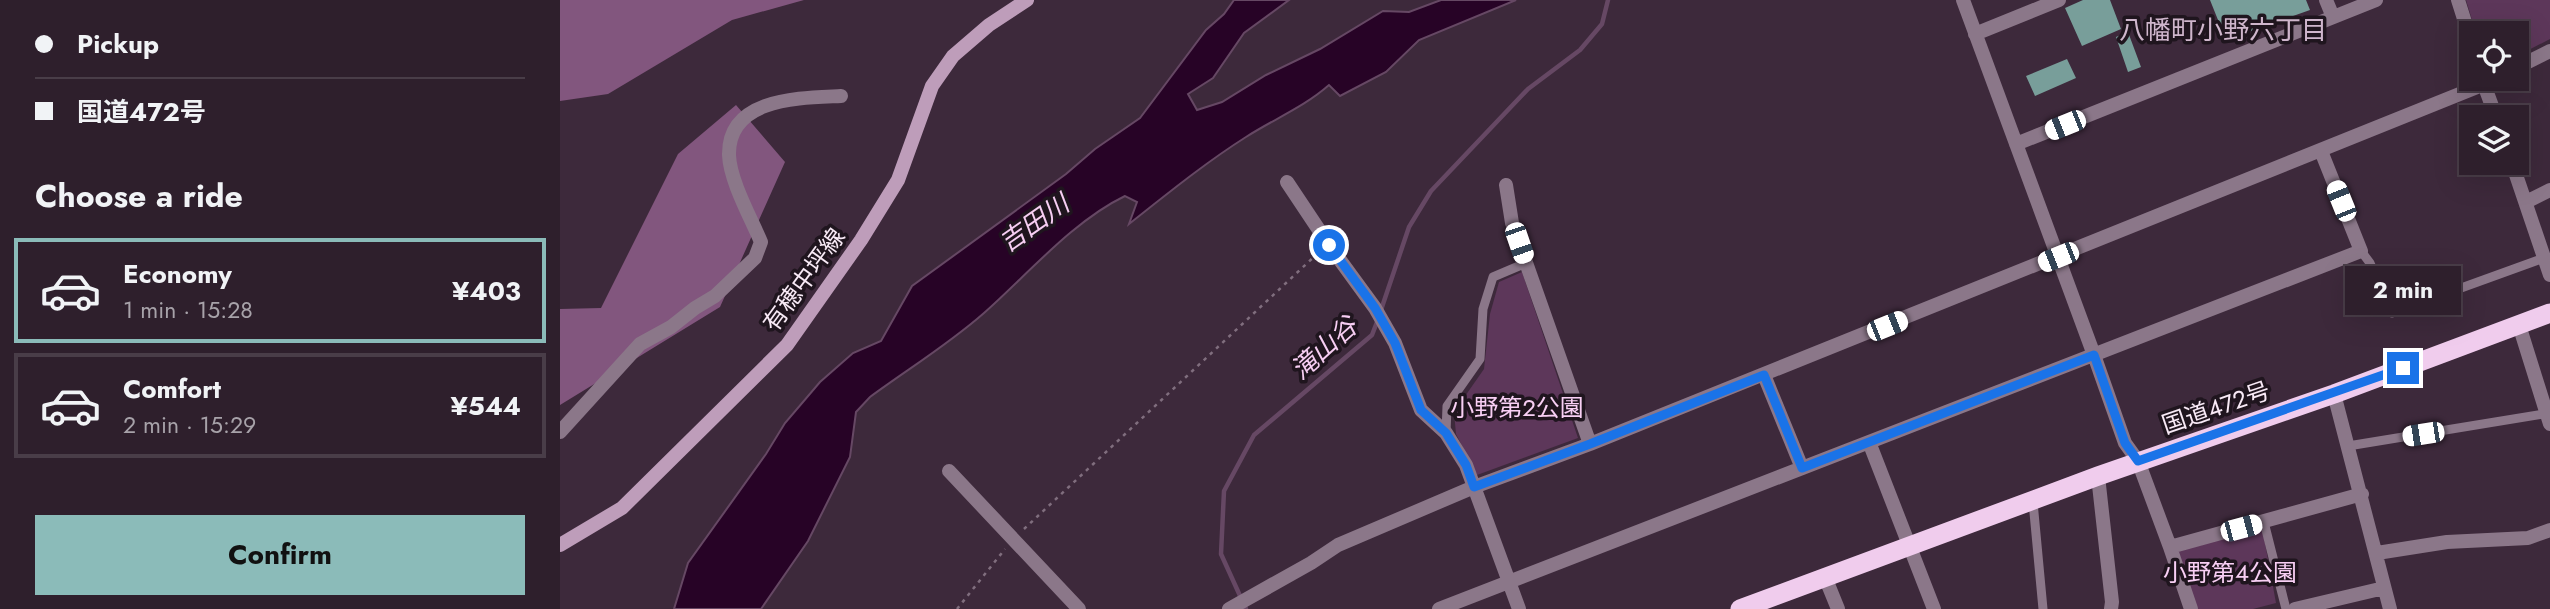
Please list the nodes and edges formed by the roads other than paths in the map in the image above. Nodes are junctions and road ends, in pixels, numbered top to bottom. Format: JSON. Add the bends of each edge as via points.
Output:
{"nodes":[{"id":1,"x":1027,"y":0,"type":"edge"},
{"id":2,"x":1963,"y":0,"type":"edge"},
{"id":3,"x":2059,"y":0,"type":"edge"},
{"id":4,"x":2326,"y":0,"type":"edge"},
{"id":5,"x":2376,"y":0,"type":"edge"},
{"id":6,"x":2458,"y":0,"type":"edge"},
{"id":7,"x":2333,"y":17,"type":"junction"},
{"id":8,"x":2465,"y":21,"type":"edge"},
{"id":9,"x":1975,"y":34,"type":"junction"},
{"id":10,"x":2550,"y":51,"type":"edge"},
{"id":11,"x":2529,"y":62,"type":"edge"},
{"id":12,"x":2464,"y":91,"type":"edge"},
{"id":13,"x":841,"y":96,"type":"dead end"},
{"id":14,"x":2016,"y":145,"type":"junction"},
{"id":15,"x":2321,"y":151,"type":"junction"},
{"id":16,"x":2516,"y":175,"type":"edge"},
{"id":17,"x":1287,"y":181,"type":"dead end"},
{"id":18,"x":1506,"y":186,"type":"dead end"},
{"id":19,"x":2550,"y":190,"type":"edge"},
{"id":20,"x":2526,"y":202,"type":"junction"},
{"id":21,"x":2361,"y":251,"type":"junction"},
{"id":22,"x":2058,"y":257,"type":"junction"},
{"id":23,"x":2544,"y":258,"type":"junction"},
{"id":24,"x":1526,"y":263,"type":"junction"},
{"id":25,"x":2550,"y":275,"type":"edge"},
{"id":26,"x":2550,"y":313,"type":"edge"},
{"id":27,"x":2519,"y":325,"type":"junction"},
{"id":28,"x":2094,"y":355,"type":"junction"},
{"id":29,"x":1764,"y":375,"type":"junction"},
{"id":30,"x":2334,"y":394,"type":"junction"},
{"id":31,"x":2549,"y":417,"type":"edge"},
{"id":32,"x":560,"y":432,"type":"edge"},
{"id":33,"x":1446,"y":433,"type":"junction"},
{"id":34,"x":1869,"y":442,"type":"junction"},
{"id":35,"x":1590,"y":444,"type":"junction"},
{"id":36,"x":2348,"y":446,"type":"junction"},
{"id":37,"x":2138,"y":461,"type":"junction"},
{"id":38,"x":1802,"y":468,"type":"junction"},
{"id":39,"x":949,"y":471,"type":"dead end"},
{"id":40,"x":2098,"y":475,"type":"junction"},
{"id":41,"x":1474,"y":487,"type":"junction"},
{"id":42,"x":2361,"y":494,"type":"junction"},
{"id":43,"x":2032,"y":500,"type":"junction"},
{"id":44,"x":2264,"y":522,"type":"junction"},
{"id":45,"x":2550,"y":530,"type":"edge"},
{"id":46,"x":560,"y":545,"type":"edge"},
{"id":47,"x":1910,"y":545,"type":"junction"},
{"id":48,"x":2170,"y":547,"type":"junction"},
{"id":49,"x":2377,"y":552,"type":"junction"},
{"id":50,"x":1825,"y":577,"type":"junction"},
{"id":51,"x":1511,"y":581,"type":"junction"},
{"id":52,"x":2384,"y":588,"type":"junction"},
{"id":53,"x":1079,"y":609,"type":"edge"},
{"id":54,"x":1229,"y":609,"type":"edge"},
{"id":55,"x":1439,"y":609,"type":"edge"},
{"id":56,"x":1520,"y":609,"type":"edge"},
{"id":57,"x":1740,"y":609,"type":"edge"},
{"id":58,"x":1838,"y":609,"type":"edge"},
{"id":59,"x":1934,"y":609,"type":"edge"},
{"id":60,"x":2043,"y":609,"type":"edge"},
{"id":61,"x":2111,"y":609,"type":"edge"},
{"id":62,"x":2191,"y":609,"type":"edge"},
{"id":63,"x":2286,"y":609,"type":"edge"},
{"id":64,"x":2295,"y":609,"type":"edge"},
{"id":65,"x":2390,"y":609,"type":"edge"}],
"edges":[{"from":1,"to":46,"type":"main road","name":"有穂中坪線","via":[[953,55],[932,86],[898,180],[787,345],[622,508]]},
{"from":2,"to":9,"type":"street"},
{"from":3,"to":9,"type":"street"},
{"from":4,"to":7,"type":"street"},
{"from":5,"to":7,"type":"street"},
{"from":6,"to":8,"type":"street"},
{"from":7,"to":14,"type":"street"},
{"from":9,"to":14,"type":"street"},
{"from":10,"to":11,"type":"street"},
{"from":12,"to":15,"type":"street"},
{"from":13,"to":32,"type":"street","via":[[786,99],[758,108],[742,121],[731,138],[729,157],[761,242],[755,258],[715,296],[640,344]]},
{"from":14,"to":22,"type":"street"},
{"from":15,"to":21,"type":"street"},
{"from":15,"to":22,"type":"street"},
{"from":16,"to":20,"type":"street"},
{"from":17,"to":33,"type":"street","via":[[1375,308],[1395,343],[1421,410]]},
{"from":18,"to":24,"type":"street"},
{"from":19,"to":20,"type":"street"},
{"from":20,"to":23,"type":"street"},
{"from":21,"to":23,"type":"lane","via":[[2392,313]]},
{"from":21,"to":28,"type":"street"},
{"from":22,"to":28,"type":"street"},
{"from":22,"to":29,"type":"street"},
{"from":23,"to":25,"type":"street"},
{"from":24,"to":33,"type":"lane","via":[[1493,277],[1483,309],[1480,359],[1447,406]]},
{"from":24,"to":35,"type":"street"},
{"from":26,"to":27,"type":"highway","name":"国道472号"},
{"from":27,"to":30,"type":"highway","name":"国道472号"},
{"from":27,"to":31,"type":"street"},
{"from":28,"to":34,"type":"street"},
{"from":28,"to":37,"type":"street","via":[[2125,443]]},
{"from":29,"to":35,"type":"street"},
{"from":29,"to":38,"type":"street"},
{"from":30,"to":36,"type":"street"},
{"from":30,"to":37,"type":"highway","name":"国道472号"},
{"from":31,"to":36,"type":"lane"},
{"from":33,"to":41,"type":"street"},
{"from":34,"to":38,"type":"street"},
{"from":34,"to":47,"type":"street"},
{"from":35,"to":41,"type":"street"},
{"from":36,"to":42,"type":"street"},
{"from":37,"to":40,"type":"highway","name":"国道472号"},
{"from":37,"to":48,"type":"street"},
{"from":38,"to":51,"type":"street"},
{"from":39,"to":53,"type":"street"},
{"from":40,"to":43,"type":"highway","name":"国道472号"},
{"from":40,"to":61,"type":"street"},
{"from":41,"to":51,"type":"street"},
{"from":41,"to":54,"type":"street","via":[[1338,545]]},
{"from":42,"to":44,"type":"street"},
{"from":42,"to":49,"type":"street"},
{"from":43,"to":47,"type":"highway","name":"国道472号"},
{"from":43,"to":60,"type":"lane"},
{"from":44,"to":48,"type":"street"},
{"from":44,"to":63,"type":"lane"},
{"from":45,"to":49,"type":"street","via":[[2528,538]]},
{"from":47,"to":50,"type":"highway","name":"国道472号"},
{"from":47,"to":59,"type":"street"},
{"from":48,"to":62,"type":"street"},
{"from":49,"to":52,"type":"street"},
{"from":50,"to":57,"type":"highway","name":"国道472号"},
{"from":50,"to":58,"type":"street"},
{"from":51,"to":55,"type":"street"},
{"from":51,"to":56,"type":"street"},
{"from":52,"to":64,"type":"street"},
{"from":52,"to":65,"type":"street"}]}
